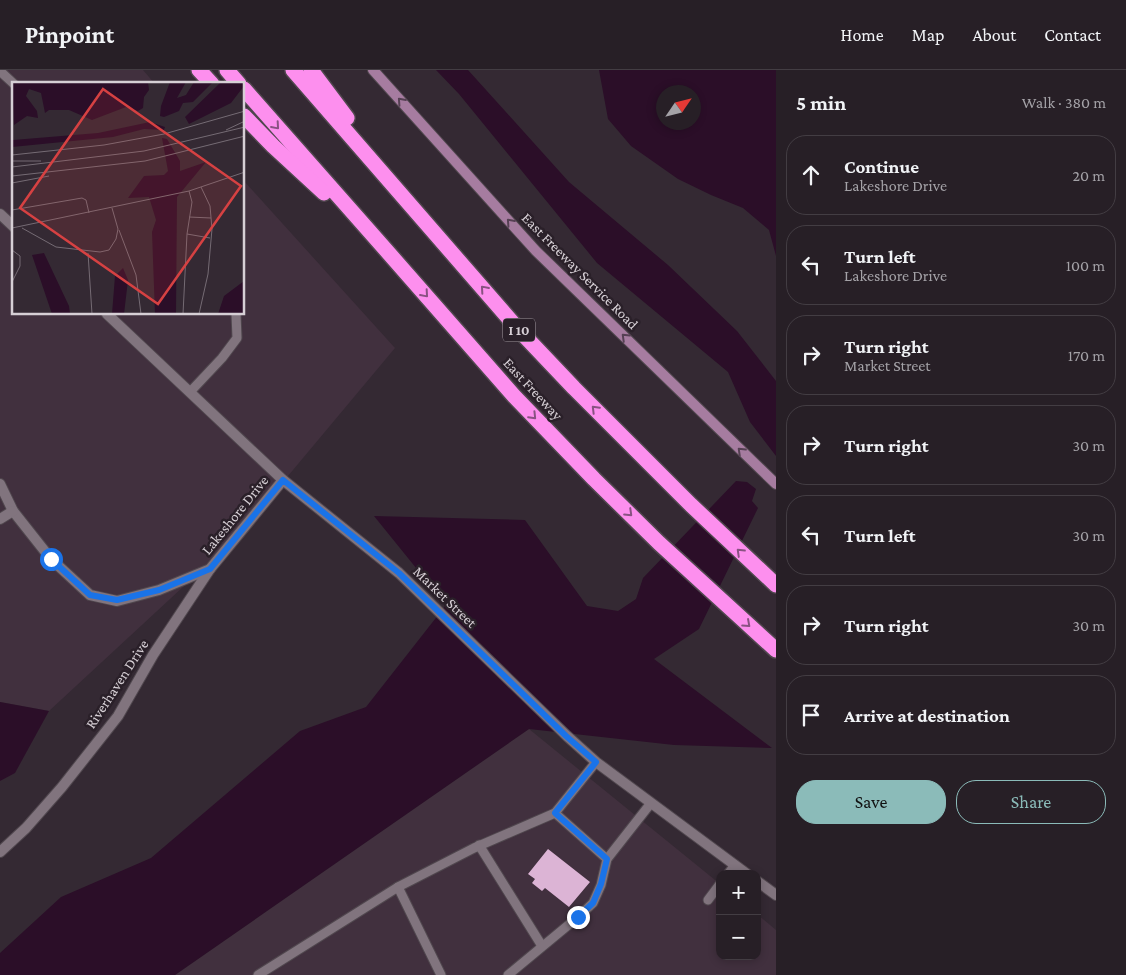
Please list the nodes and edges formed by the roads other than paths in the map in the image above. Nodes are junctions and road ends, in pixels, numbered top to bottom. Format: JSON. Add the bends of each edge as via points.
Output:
{"nodes":[{"id":1,"x":199,"y":70,"type":"edge"},
{"id":2,"x":227,"y":70,"type":"edge"},
{"id":3,"x":293,"y":70,"type":"edge"},
{"id":4,"x":311,"y":70,"type":"edge"},
{"id":5,"x":373,"y":70,"type":"edge"},
{"id":6,"x":0,"y":71,"type":"edge"},
{"id":7,"x":12,"y":82,"type":"edge"},
{"id":8,"x":210,"y":82,"type":"edge"},
{"id":9,"x":237,"y":82,"type":"edge"},
{"id":10,"x":245,"y":90,"type":"edge"},
{"id":11,"x":245,"y":117,"type":"edge"},
{"id":12,"x":416,"y":211,"type":"junction"},
{"id":13,"x":0,"y":214,"type":"edge"},
{"id":14,"x":12,"y":225,"type":"edge"},
{"id":15,"x":394,"y":258,"type":"junction"},
{"id":16,"x":108,"y":315,"type":"edge"},
{"id":17,"x":236,"y":315,"type":"edge"},
{"id":18,"x":190,"y":392,"type":"junction"},
{"id":19,"x":283,"y":480,"type":"junction"},
{"id":20,"x":0,"y":484,"type":"edge"},
{"id":21,"x":776,"y":484,"type":"edge"},
{"id":22,"x":13,"y":511,"type":"junction"},
{"id":23,"x":0,"y":519,"type":"edge"},
{"id":24,"x":210,"y":569,"type":"junction"},
{"id":25,"x":776,"y":585,"type":"edge"},
{"id":26,"x":776,"y":650,"type":"edge"},
{"id":27,"x":596,"y":762,"type":"junction"},
{"id":28,"x":651,"y":803,"type":"junction"},
{"id":29,"x":555,"y":813,"type":"junction"},
{"id":30,"x":479,"y":846,"type":"junction"},
{"id":31,"x":0,"y":852,"type":"edge"},
{"id":32,"x":607,"y":859,"type":"junction"},
{"id":33,"x":735,"y":865,"type":"junction"},
{"id":34,"x":731,"y":870,"type":"edge"},
{"id":35,"x":742,"y":870,"type":"edge"},
{"id":36,"x":761,"y":885,"type":"edge"},
{"id":37,"x":398,"y":887,"type":"junction"},
{"id":38,"x":716,"y":889,"type":"edge"},
{"id":39,"x":776,"y":895,"type":"edge"},
{"id":40,"x":708,"y":900,"type":"dead end"},
{"id":41,"x":542,"y":946,"type":"junction"},
{"id":42,"x":258,"y":975,"type":"edge"},
{"id":43,"x":441,"y":975,"type":"edge"},
{"id":44,"x":508,"y":975,"type":"edge"}],
"edges":[{"from":1,"to":8,"type":"highway"},
{"from":2,"to":9,"type":"highway"},
{"from":3,"to":12,"type":"highway","name":"East Freeway","number":"I 10"},
{"from":4,"to":12,"type":"highway"},
{"from":21,"to":5,"type":"main road","name":"East Freeway Service Road","one_way":true,"via":[[536,250]]},
{"from":6,"to":7,"type":"lane"},
{"from":10,"to":15,"type":"highway","name":"East Freeway","one_way":true},
{"from":11,"to":15,"type":"highway"},
{"from":25,"to":12,"type":"highway","name":"East Freeway","number":"I 10","one_way":true,"via":[[691,505],[518,329]]},
{"from":13,"to":14,"type":"street"},
{"from":15,"to":26,"type":"highway","name":"East Freeway","one_way":true,"via":[[514,396],[594,479]]},
{"from":16,"to":18,"type":"street","name":"Market Street"},
{"from":17,"to":18,"type":"lane","via":[[238,338]]},
{"from":18,"to":19,"type":"street","name":"Market Street"},
{"from":19,"to":24,"type":"street","name":"Lakeshore Drive"},
{"from":19,"to":27,"type":"street","name":"Market Street","via":[[399,573]]},
{"from":20,"to":22,"type":"street","name":"Lakeshore Drive"},
{"from":22,"to":23,"type":"street"},
{"from":22,"to":24,"type":"street","name":"Lakeshore Drive","via":[[51,559],[90,595],[117,600],[159,590]]},
{"from":24,"to":31,"type":"street","name":"Riverhaven Drive","via":[[153,655],[118,716],[62,787]]},
{"from":27,"to":28,"type":"street","name":"Market Street"},
{"from":27,"to":29,"type":"lane"},
{"from":28,"to":32,"type":"lane"},
{"from":28,"to":33,"type":"street","name":"Market Street"},
{"from":29,"to":30,"type":"lane"},
{"from":29,"to":32,"type":"lane"},
{"from":30,"to":37,"type":"lane"},
{"from":30,"to":41,"type":"lane"},
{"from":32,"to":41,"type":"lane","via":[[593,903]]},
{"from":33,"to":34,"type":"lane"},
{"from":33,"to":35,"type":"street","name":"Market Street"},
{"from":36,"to":39,"type":"street"},
{"from":37,"to":42,"type":"lane"},
{"from":37,"to":43,"type":"lane"},
{"from":38,"to":40,"type":"lane"},
{"from":41,"to":44,"type":"lane"}]}
